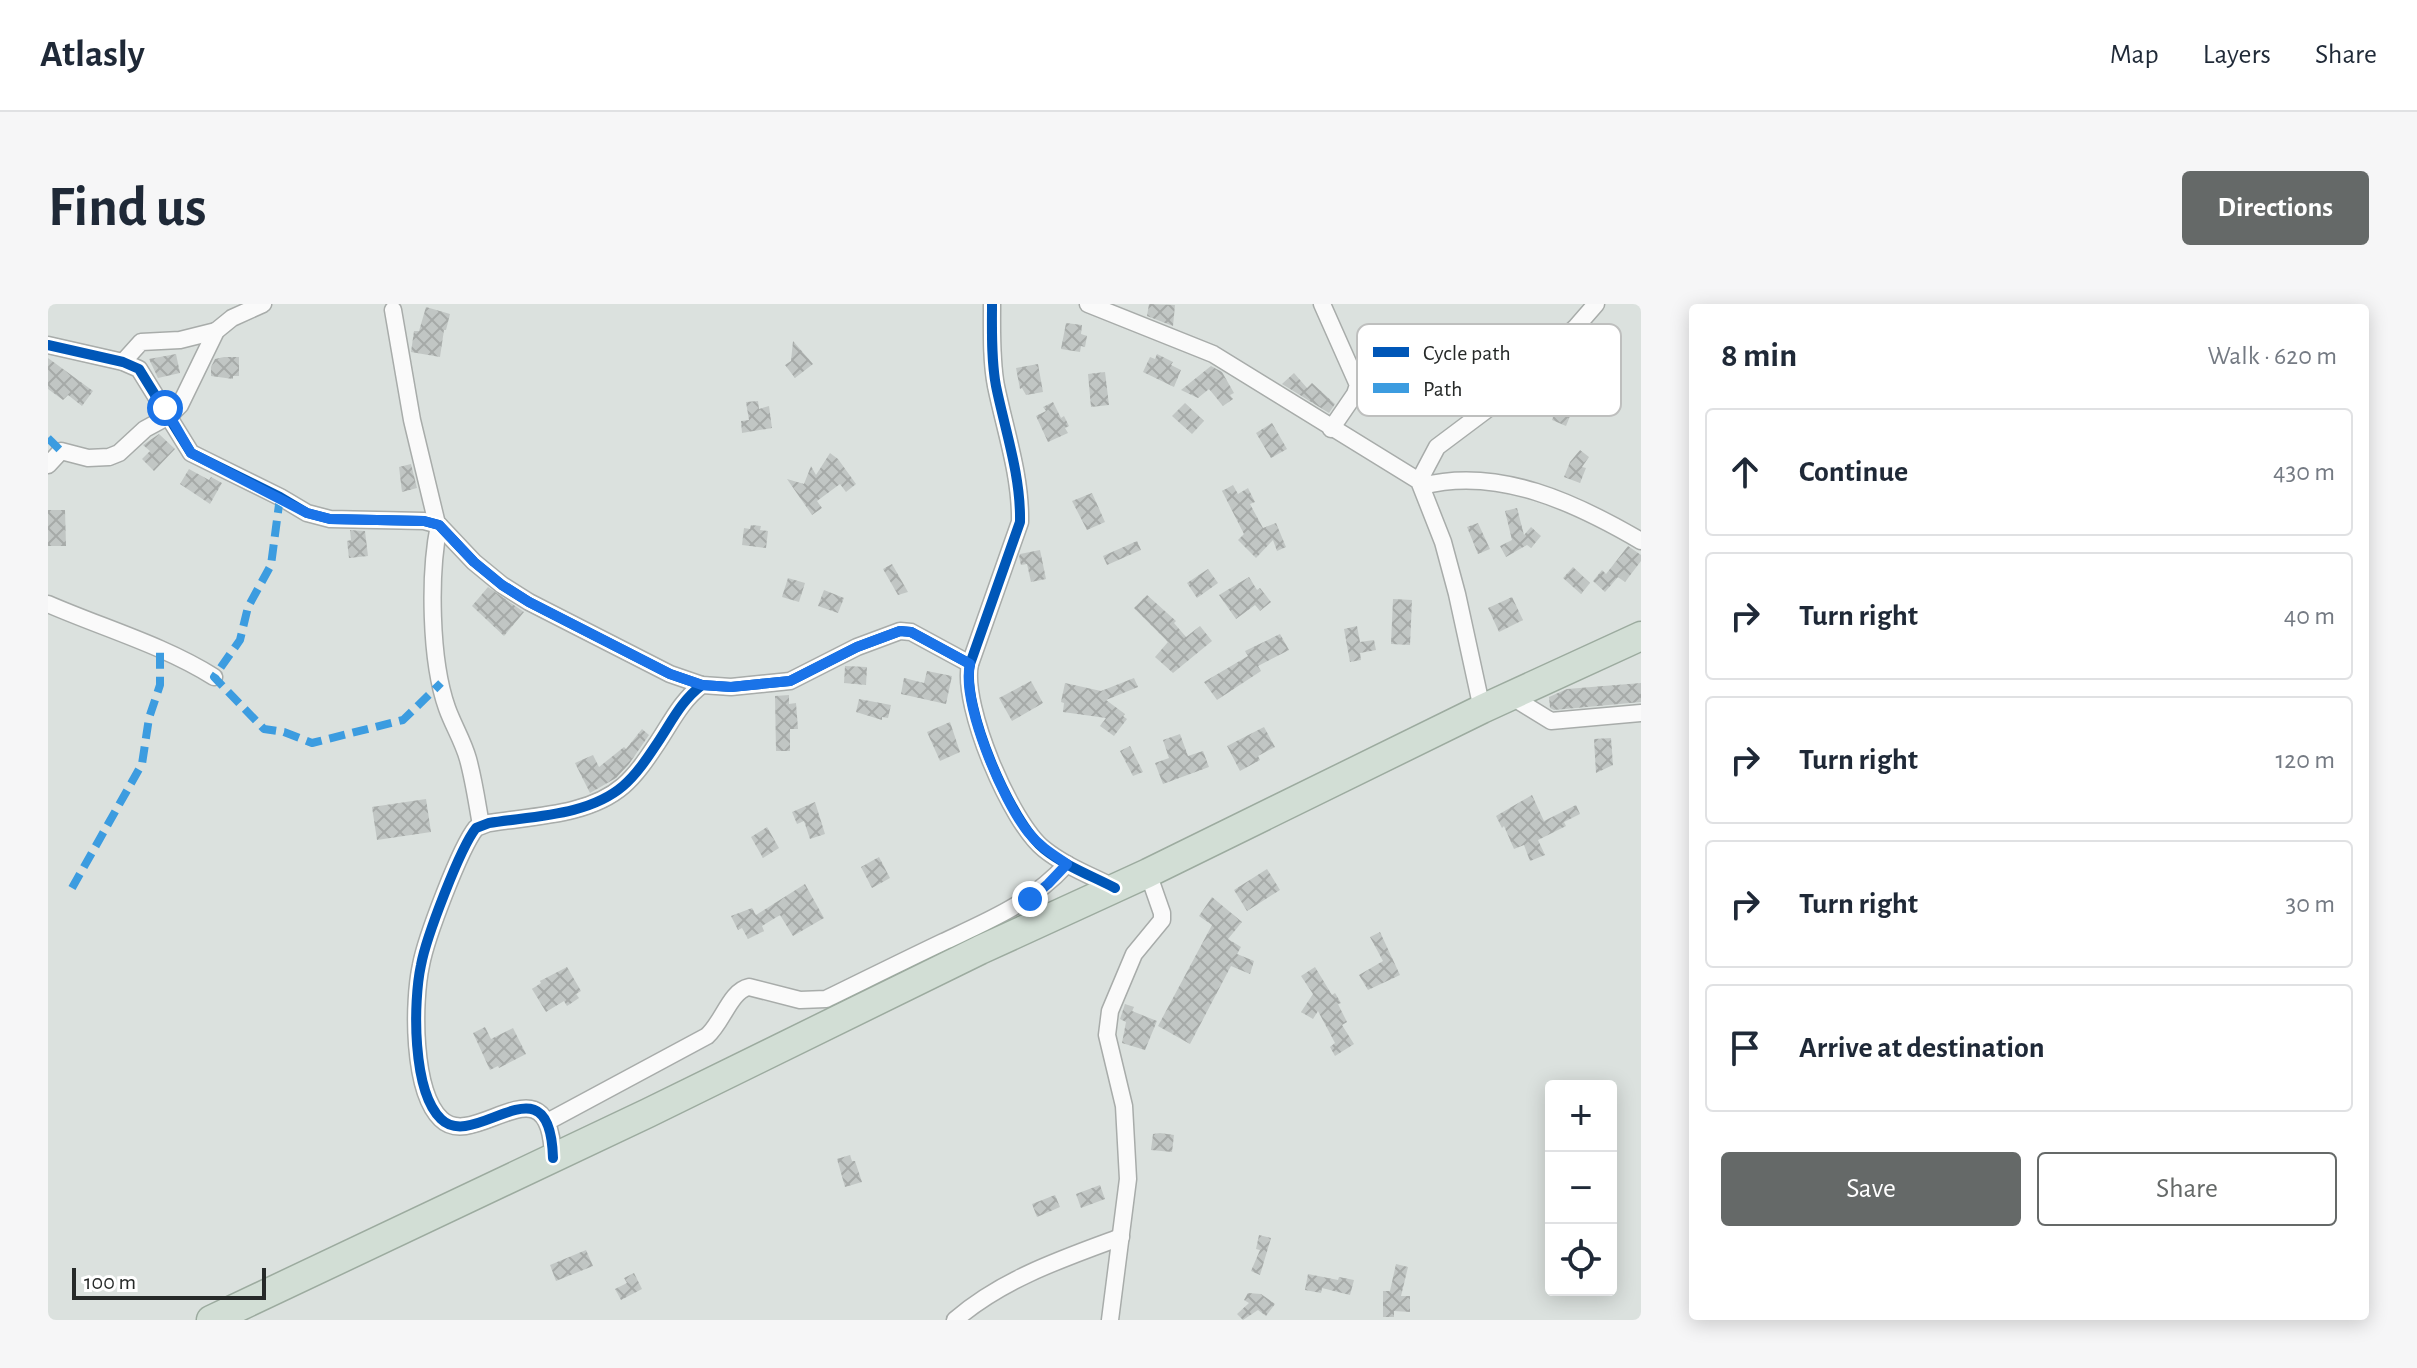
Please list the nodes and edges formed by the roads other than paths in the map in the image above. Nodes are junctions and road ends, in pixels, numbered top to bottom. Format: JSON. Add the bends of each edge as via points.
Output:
{"nodes":[{"id":1,"x":263,"y":304,"type":"edge"},
{"id":2,"x":992,"y":304,"type":"edge"},
{"id":3,"x":1088,"y":304,"type":"edge"},
{"id":4,"x":1322,"y":304,"type":"edge"},
{"id":5,"x":1596,"y":304,"type":"edge"},
{"id":6,"x":393,"y":310,"type":"dead end"},
{"id":7,"x":1579,"y":324,"type":"edge"},
{"id":8,"x":216,"y":331,"type":"junction"},
{"id":9,"x":48,"y":345,"type":"edge"},
{"id":10,"x":123,"y":362,"type":"junction"},
{"id":11,"x":1357,"y":383,"type":"edge"},
{"id":12,"x":1357,"y":388,"type":"edge"},
{"id":13,"x":169,"y":416,"type":"junction"},
{"id":14,"x":1478,"y":416,"type":"edge"},
{"id":15,"x":1331,"y":429,"type":"junction"},
{"id":16,"x":48,"y":465,"type":"edge"},
{"id":17,"x":1420,"y":484,"type":"junction"},
{"id":18,"x":438,"y":525,"type":"junction"},
{"id":19,"x":1641,"y":541,"type":"edge"},
{"id":20,"x":48,"y":604,"type":"edge"},
{"id":21,"x":1641,"y":636,"type":"edge"},
{"id":22,"x":970,"y":664,"type":"junction"},
{"id":23,"x":214,"y":677,"type":"dead end"},
{"id":24,"x":702,"y":685,"type":"junction"},
{"id":25,"x":1512,"y":697,"type":"junction"},
{"id":26,"x":1482,"y":709,"type":"junction"},
{"id":27,"x":1641,"y":713,"type":"edge"},
{"id":28,"x":481,"y":825,"type":"junction"},
{"id":29,"x":1067,"y":864,"type":"junction"},
{"id":30,"x":1148,"y":873,"type":"junction"},
{"id":31,"x":1115,"y":888,"type":"junction"},
{"id":32,"x":547,"y":1122,"type":"junction"},
{"id":33,"x":553,"y":1158,"type":"junction"},
{"id":34,"x":1121,"y":1237,"type":"junction"},
{"id":35,"x":211,"y":1320,"type":"edge"},
{"id":36,"x":955,"y":1320,"type":"edge"},
{"id":37,"x":1110,"y":1320,"type":"edge"}],
"edges":[{"from":1,"to":8,"type":"street"},
{"from":2,"to":22,"type":"street","via":[[996,382],[1021,507]]},
{"from":3,"to":15,"type":"street","via":[[1213,354]]},
{"from":4,"to":11,"type":"street"},
{"from":5,"to":7,"type":"street"},
{"from":6,"to":18,"type":"street"},
{"from":8,"to":10,"type":"street","via":[[141,342]]},
{"from":8,"to":13,"type":"street","via":[[180,405]]},
{"from":9,"to":10,"type":"street"},
{"from":10,"to":13,"type":"street","via":[[145,375]]},
{"from":12,"to":15,"type":"street"},
{"from":13,"to":16,"type":"street","via":[[119,453],[88,458],[61,451]]},
{"from":13,"to":18,"type":"street","via":[[191,453],[307,513]]},
{"from":14,"to":17,"type":"street","via":[[1437,447]]},
{"from":15,"to":17,"type":"street"},
{"from":17,"to":19,"type":"street","via":[[1458,479],[1527,489]]},
{"from":17,"to":26,"type":"street","via":[[1454,581]]},
{"from":18,"to":24,"type":"street","via":[[474,562],[529,602]]},
{"from":18,"to":28,"type":"street","via":[[434,637],[447,708],[468,758]]},
{"from":20,"to":23,"type":"street","via":[[160,648]]},
{"from":21,"to":25,"type":"highway"},
{"from":22,"to":24,"type":"street","via":[[900,631],[790,681]]},
{"from":22,"to":29,"type":"street","via":[[967,674],[979,731],[999,782],[1027,832]]},
{"from":24,"to":28,"type":"street","via":[[681,703],[632,776],[610,794],[573,810]]},
{"from":25,"to":26,"type":"highway"},
{"from":25,"to":27,"type":"street","via":[[1551,721]]},
{"from":26,"to":30,"type":"highway"},
{"from":28,"to":32,"type":"street","via":[[472,834],[421,962],[416,998],[427,1097],[449,1126],[470,1126],[522,1108]]},
{"from":29,"to":31,"type":"street"},
{"from":29,"to":32,"type":"street","via":[[1017,906],[826,999],[800,1000],[743,988],[707,1036]]},
{"from":30,"to":31,"type":"highway"},
{"from":30,"to":34,"type":"street","via":[[1162,920],[1134,954],[1110,1011],[1107,1035],[1128,1131]]},
{"from":31,"to":33,"type":"highway"},
{"from":32,"to":33,"type":"street"},
{"from":33,"to":35,"type":"highway"},
{"from":34,"to":36,"type":"street","via":[[1058,1260],[992,1293]]},
{"from":34,"to":37,"type":"street"}]}
